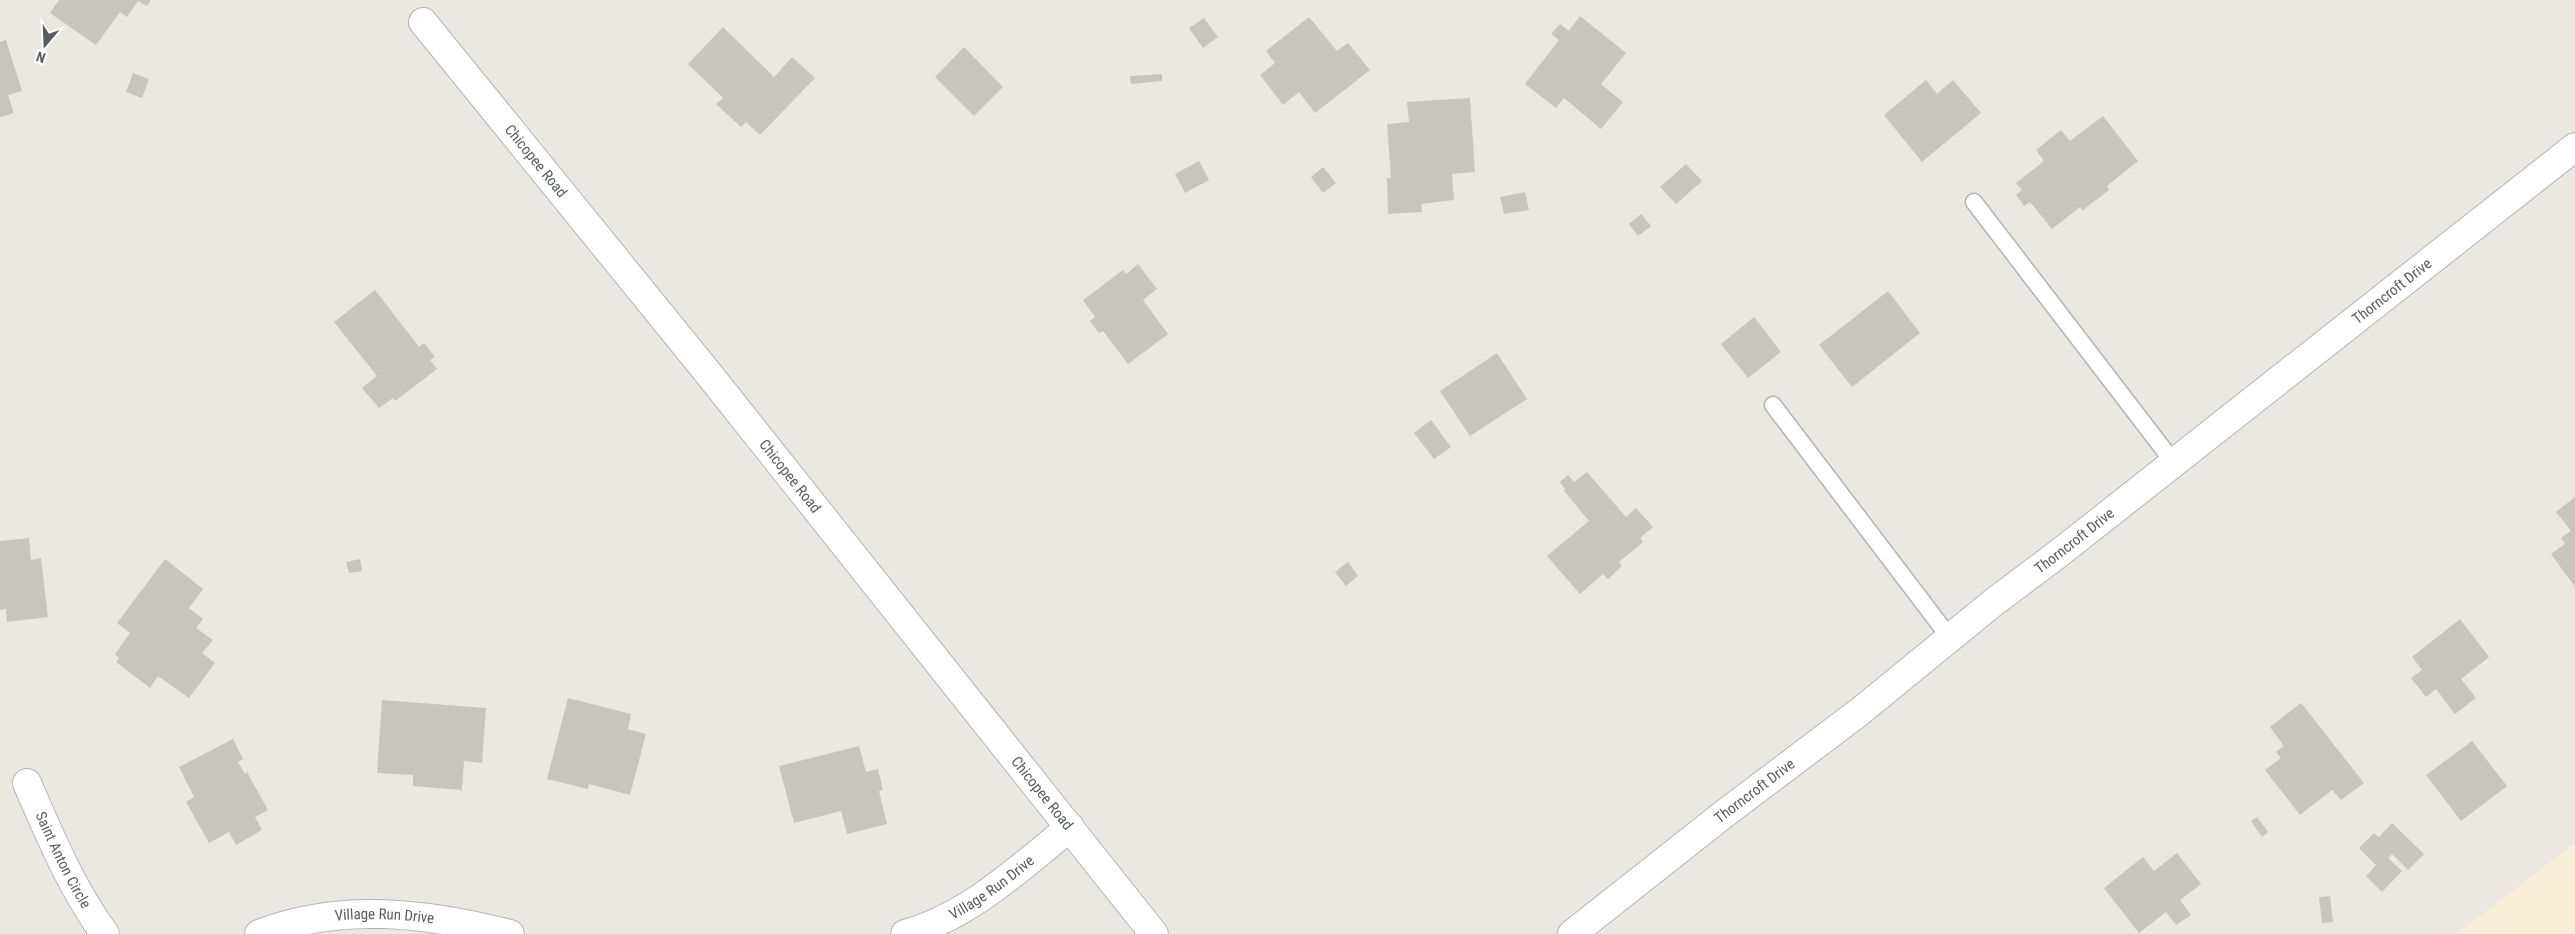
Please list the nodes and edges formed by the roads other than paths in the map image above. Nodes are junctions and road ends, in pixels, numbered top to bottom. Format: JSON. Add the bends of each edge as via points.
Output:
{"nodes":[{"id":1,"x":423,"y":22,"type":"dead end"},
{"id":2,"x":2575,"y":147,"type":"edge"},
{"id":3,"x":1974,"y":202,"type":"dead end"},
{"id":4,"x":1773,"y":405,"type":"dead end"},
{"id":5,"x":2174,"y":463,"type":"junction"},
{"id":6,"x":1950,"y":638,"type":"junction"},
{"id":7,"x":27,"y":783,"type":"dead end"},
{"id":8,"x":1070,"y":827,"type":"junction"},
{"id":9,"x":105,"y":934,"type":"edge"},
{"id":10,"x":259,"y":934,"type":"edge"},
{"id":11,"x":510,"y":934,"type":"edge"},
{"id":12,"x":905,"y":934,"type":"edge"},
{"id":13,"x":1154,"y":934,"type":"edge"},
{"id":14,"x":1572,"y":934,"type":"edge"}],
"edges":[{"from":1,"to":8,"type":"street","name":"Chicopee Road","via":[[714,380]]},
{"from":2,"to":5,"type":"street","name":"Thorncroft Drive"},
{"from":3,"to":5,"type":"lane"},
{"from":4,"to":6,"type":"lane"},
{"from":5,"to":6,"type":"street","name":"Thorncroft Drive"},
{"from":6,"to":14,"type":"street","name":"Thorncroft Drive"},
{"from":7,"to":9,"type":"street","name":"Saint Anton Circle","via":[[60,859],[84,904]]},
{"from":8,"to":12,"type":"street","name":"Village Run Drive","via":[[978,900],[925,928]]},
{"from":8,"to":13,"type":"street","name":"Chicopee Road"},
{"from":10,"to":11,"type":"street","name":"Village Run Drive","via":[[276,927],[336,915],[375,913],[436,917]]}]}
